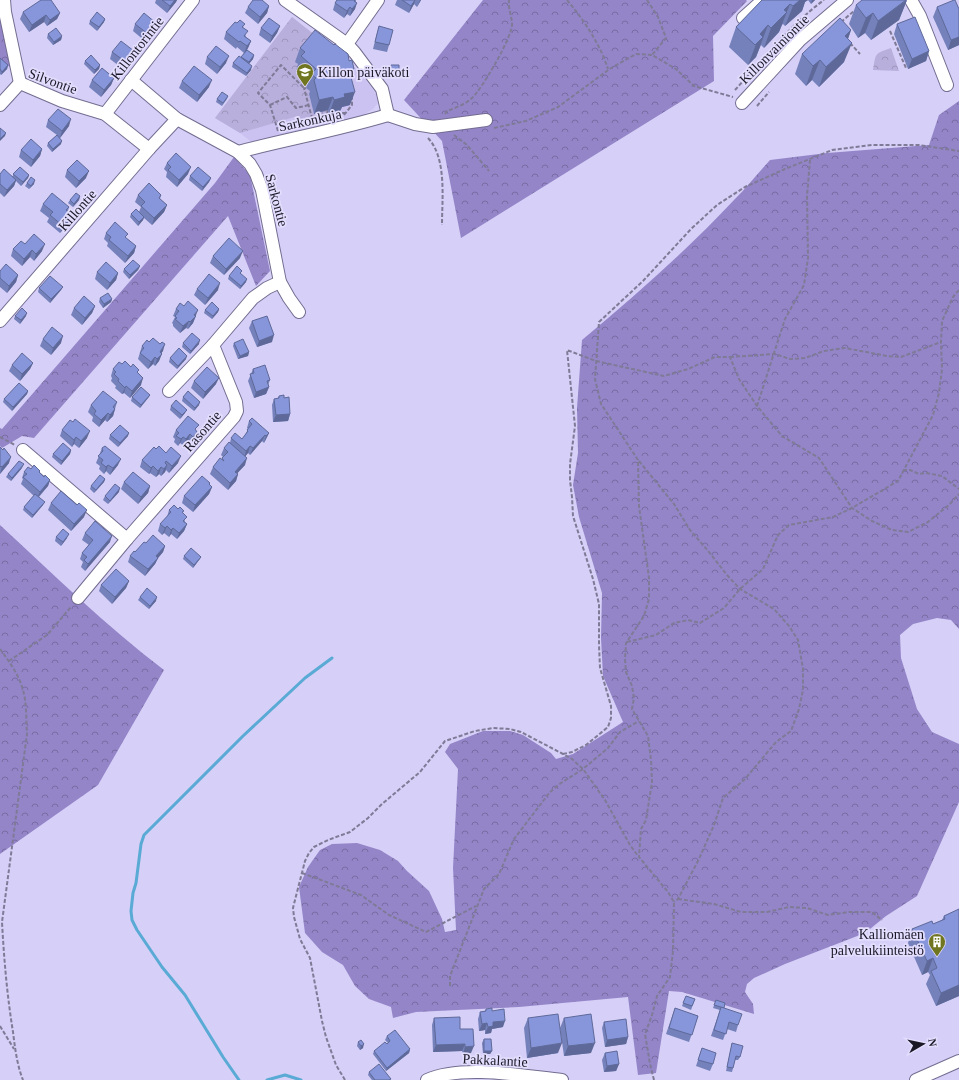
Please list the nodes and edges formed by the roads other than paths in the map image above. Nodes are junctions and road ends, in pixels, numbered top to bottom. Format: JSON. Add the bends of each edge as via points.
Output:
{"nodes":[{"id":1,"x":4,"y":0,"type":"edge"},
{"id":2,"x":193,"y":0,"type":"edge"},
{"id":3,"x":285,"y":0,"type":"edge"},
{"id":4,"x":378,"y":0,"type":"edge"},
{"id":5,"x":763,"y":0,"type":"edge"},
{"id":6,"x":847,"y":0,"type":"edge"},
{"id":7,"x":911,"y":0,"type":"edge"},
{"id":8,"x":742,"y":18,"type":"edge"},
{"id":9,"x":347,"y":44,"type":"junction"},
{"id":10,"x":333,"y":55,"type":"edge"},
{"id":11,"x":131,"y":80,"type":"junction"},
{"id":12,"x":20,"y":83,"type":"junction"},
{"id":13,"x":947,"y":85,"type":"dead end"},
{"id":14,"x":745,"y":100,"type":"road end"},
{"id":15,"x":0,"y":105,"type":"edge"},
{"id":16,"x":105,"y":114,"type":"junction"},
{"id":17,"x":388,"y":115,"type":"junction"},
{"id":18,"x":177,"y":119,"type":"junction"},
{"id":19,"x":490,"y":124,"type":"road end"},
{"id":20,"x":149,"y":149,"type":"junction"},
{"id":21,"x":238,"y":152,"type":"junction"},
{"id":22,"x":280,"y":282,"type":"junction"},
{"id":23,"x":299,"y":312,"type":"dead end"},
{"id":24,"x":0,"y":321,"type":"edge"},
{"id":25,"x":213,"y":345,"type":"junction"},
{"id":26,"x":169,"y":391,"type":"dead end"},
{"id":27,"x":23,"y":450,"type":"road end"},
{"id":28,"x":127,"y":538,"type":"junction"},
{"id":29,"x":78,"y":598,"type":"road end"},
{"id":30,"x":959,"y":1061,"type":"edge"},
{"id":31,"x":428,"y":1080,"type":"edge"},
{"id":32,"x":562,"y":1080,"type":"edge"},
{"id":33,"x":916,"y":1080,"type":"edge"}],
"edges":[{"from":1,"to":12,"type":"street"},
{"from":2,"to":11,"type":"street","name":"Killontorintie"},
{"from":3,"to":9,"type":"street"},
{"from":4,"to":9,"type":"street"},
{"from":5,"to":8,"type":"street"},
{"from":6,"to":14,"type":"street","name":"Killonvainiontie","via":[[800,40]]},
{"from":7,"to":13,"type":"street","via":[[920,16]]},
{"from":9,"to":10,"type":"street"},
{"from":9,"to":17,"type":"street","via":[[382,89]]},
{"from":11,"to":16,"type":"street","name":"Killontorintie"},
{"from":11,"to":18,"type":"street","name":"Sarkontie"},
{"from":12,"to":15,"type":"street","name":"Silvontie"},
{"from":12,"to":16,"type":"street","name":"Silvontie","via":[[62,101]]},
{"from":16,"to":20,"type":"street"},
{"from":17,"to":19,"type":"street","via":[[433,127]]},
{"from":17,"to":21,"type":"street","name":"Sarkonkuja","via":[[344,128]]},
{"from":18,"to":20,"type":"street","name":"Killontie"},
{"from":18,"to":21,"type":"street","name":"Sarkontie"},
{"from":20,"to":24,"type":"street","name":"Killontie"},
{"from":21,"to":22,"type":"street","name":"Sarkontie","via":[[250,164],[262,190]]},
{"from":22,"to":23,"type":"street","name":"Sarkontie"},
{"from":22,"to":25,"type":"street","via":[[253,298]]},
{"from":25,"to":26,"type":"street"},
{"from":25,"to":28,"type":"street","name":"Rasontie","via":[[236,402],[237,410],[234,417]]},
{"from":27,"to":28,"type":"street"},
{"from":28,"to":29,"type":"street","name":"Rasontie"},
{"from":30,"to":33,"type":"street"},
{"from":31,"to":32,"type":"street","name":"Pakkalantie","via":[[444,1074],[476,1072]]}]}
